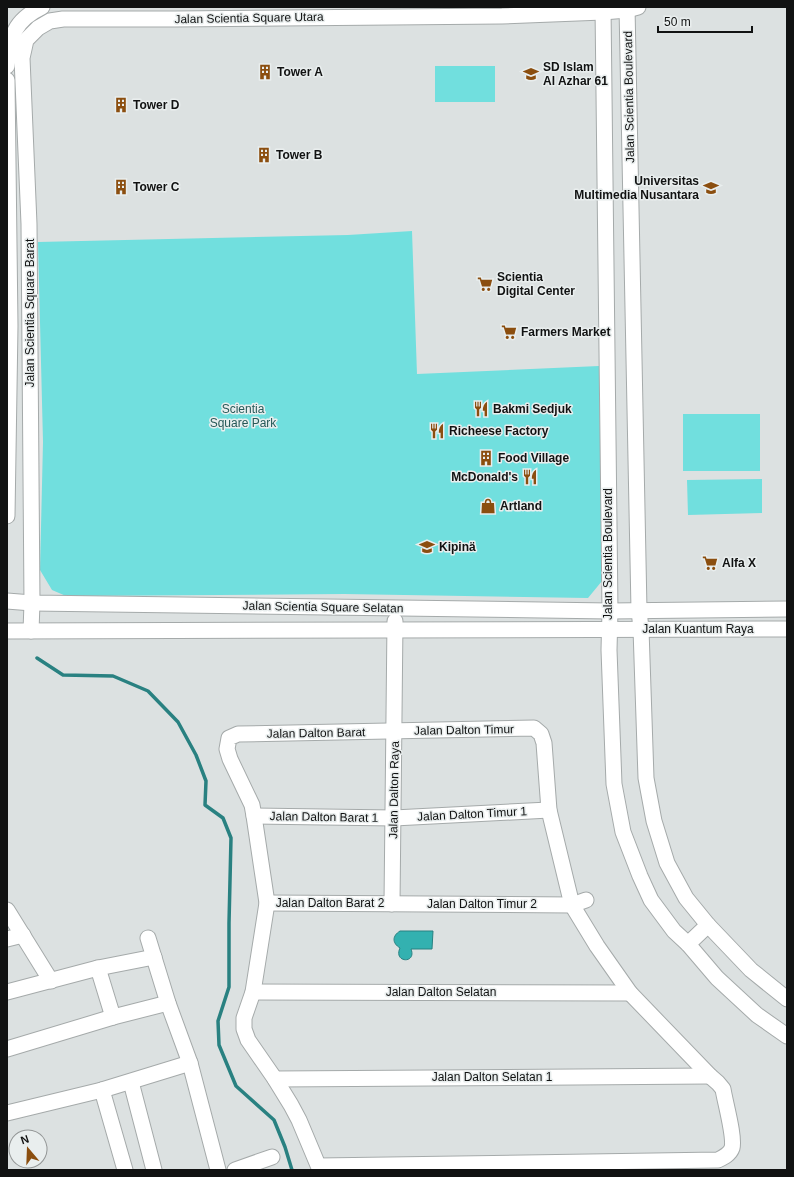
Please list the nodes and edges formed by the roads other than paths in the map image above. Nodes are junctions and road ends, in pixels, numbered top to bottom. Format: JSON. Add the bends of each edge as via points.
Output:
{"nodes":[{"id":1,"x":42,"y":7,"type":"edge"},
{"id":2,"x":630,"y":8,"type":"edge"},
{"id":3,"x":603,"y":10,"type":"edge"},
{"id":4,"x":157,"y":13,"type":"edge"},
{"id":5,"x":174,"y":13,"type":"edge"},
{"id":6,"x":63,"y":19,"type":"joint"},
{"id":7,"x":7,"y":66,"type":"edge"},
{"id":8,"x":7,"y":80,"type":"edge"},
{"id":9,"x":9,"y":258,"type":"junction"},
{"id":10,"x":29,"y":259,"type":"junction"},
{"id":11,"x":8,"y":298,"type":"edge"},
{"id":12,"x":30,"y":299,"type":"junction"},
{"id":13,"x":8,"y":326,"type":"edge"},
{"id":14,"x":29,"y":327,"type":"junction"},
{"id":15,"x":7,"y":516,"type":"edge"},
{"id":16,"x":7,"y":601,"type":"edge"},
{"id":17,"x":32,"y":603,"type":"junction"},
{"id":18,"x":395,"y":608,"type":"junction"},
{"id":19,"x":787,"y":609,"type":"edge"},
{"id":20,"x":610,"y":610,"type":"junction"},
{"id":21,"x":639,"y":610,"type":"junction"},
{"id":22,"x":608,"y":629,"type":"junction"},
{"id":23,"x":642,"y":629,"type":"junction"},
{"id":24,"x":787,"y":629,"type":"edge"},
{"id":25,"x":395,"y":630,"type":"junction"},
{"id":26,"x":7,"y":631,"type":"edge"},
{"id":27,"x":31,"y":631,"type":"junction"},
{"id":28,"x":395,"y":732,"type":"junction"},
{"id":29,"x":549,"y":810,"type":"junction"},
{"id":30,"x":254,"y":816,"type":"junction"},
{"id":31,"x":394,"y":818,"type":"junction"},
{"id":32,"x":579,"y":902,"type":"junction"},
{"id":33,"x":267,"y":903,"type":"junction"},
{"id":34,"x":392,"y":904,"type":"junction"},
{"id":35,"x":7,"y":910,"type":"edge"},
{"id":36,"x":708,"y":925,"type":"junction"},
{"id":37,"x":23,"y":935,"type":"junction"},
{"id":38,"x":148,"y":938,"type":"dead end"},
{"id":39,"x":7,"y":939,"type":"edge"},
{"id":40,"x":688,"y":944,"type":"junction"},
{"id":41,"x":154,"y":957,"type":"junction"},
{"id":42,"x":98,"y":968,"type":"junction"},
{"id":43,"x":51,"y":981,"type":"junction"},
{"id":44,"x":7,"y":992,"type":"edge"},
{"id":45,"x":253,"y":992,"type":"junction"},
{"id":46,"x":630,"y":993,"type":"junction"},
{"id":47,"x":787,"y":999,"type":"edge"},
{"id":48,"x":168,"y":1003,"type":"junction"},
{"id":49,"x":113,"y":1017,"type":"junction"},
{"id":50,"x":787,"y":1036,"type":"edge"},
{"id":51,"x":7,"y":1049,"type":"edge"},
{"id":52,"x":190,"y":1063,"type":"junction"},
{"id":53,"x":710,"y":1076,"type":"junction"},
{"id":54,"x":275,"y":1079,"type":"junction"},
{"id":55,"x":131,"y":1082,"type":"junction"},
{"id":56,"x":102,"y":1090,"type":"junction"},
{"id":57,"x":7,"y":1113,"type":"edge"},
{"id":58,"x":272,"y":1157,"type":"dead end"},
{"id":59,"x":320,"y":1168,"type":"edge"},
{"id":60,"x":125,"y":1170,"type":"edge"},
{"id":61,"x":154,"y":1170,"type":"edge"},
{"id":62,"x":218,"y":1170,"type":"edge"},
{"id":63,"x":235,"y":1170,"type":"edge"}],
"edges":[{"from":1,"to":7,"type":"street","via":[[29,13],[18,25],[10,40]]},
{"from":2,"to":3,"type":"street","name":"Jalan Scientia Square Utara"},
{"from":2,"to":21,"type":"street","name":"Jalan Scientia Boulevard"},
{"from":3,"to":5,"type":"street","name":"Jalan Scientia Square Utara","via":[[498,16]]},
{"from":3,"to":20,"type":"street","name":"Jalan Scientia Boulevard"},
{"from":4,"to":5,"type":"street","name":"Jalan Scientia Square Utara"},
{"from":4,"to":6,"type":"street","name":"Jalan Scientia Square Utara"},
{"from":6,"to":10,"type":"street","name":"Jalan Scientia Square Barat","via":[[50,21],[38,28],[26,40],[22,58]]},
{"from":8,"to":9,"type":"street","name":"Jalan Scientia Square Barat"},
{"from":9,"to":10,"type":"street"},
{"from":9,"to":11,"type":"street","name":"Jalan Scientia Square Barat"},
{"from":10,"to":12,"type":"street","name":"Jalan Scientia Square Barat"},
{"from":11,"to":12,"type":"street"},
{"from":11,"to":13,"type":"street","name":"Jalan Scientia Square Barat"},
{"from":12,"to":14,"type":"street","name":"Jalan Scientia Square Barat"},
{"from":13,"to":14,"type":"street"},
{"from":13,"to":15,"type":"street","name":"Jalan Scientia Square Barat"},
{"from":14,"to":17,"type":"street","name":"Jalan Scientia Square Barat"},
{"from":16,"to":17,"type":"street","name":"Jalan Scientia Square Selatan"},
{"from":17,"to":18,"type":"street","name":"Jalan Scientia Square Selatan"},
{"from":17,"to":27,"type":"street","name":"Jalan Scientia Square Barat"},
{"from":18,"to":20,"type":"street","name":"Jalan Scientia Square Selatan"},
{"from":18,"to":25,"type":"street","name":"Jalan Dalton Raya"},
{"from":19,"to":21,"type":"street","name":"Jalan Kuantum Raya"},
{"from":20,"to":21,"type":"street","name":"Jalan Scientia Square Selatan"},
{"from":20,"to":22,"type":"street","name":"Jalan Scientia Boulevard"},
{"from":21,"to":23,"type":"street","name":"Jalan Scientia Boulevard"},
{"from":22,"to":23,"type":"street","name":"Jalan Kuantum Raya"},
{"from":22,"to":25,"type":"street","name":"Jalan Scientia Square Selatan"},
{"from":22,"to":40,"type":"street","name":"Jalan Scientia Boulevard","via":[[614,784],[623,832],[651,900],[674,931]]},
{"from":23,"to":24,"type":"street","name":"Jalan Kuantum Raya"},
{"from":23,"to":36,"type":"street","name":"Jalan Scientia Boulevard","via":[[646,778],[654,821],[667,863],[686,898]]},
{"from":25,"to":27,"type":"street","name":"Jalan Scientia Square Selatan"},
{"from":25,"to":28,"type":"street","name":"Jalan Dalton Raya"},
{"from":26,"to":27,"type":"street","name":"Jalan Scientia Square Selatan"},
{"from":28,"to":29,"type":"street","name":"Jalan Dalton Timur","via":[[534,728],[541,734],[544,743]]},
{"from":28,"to":30,"type":"street","name":"Jalan Dalton Barat","via":[[238,734],[229,738],[227,749],[230,759],[252,805]]},
{"from":28,"to":31,"type":"street","name":"Jalan Dalton Raya"},
{"from":29,"to":31,"type":"street","name":"Jalan Dalton Timur 1"},
{"from":29,"to":32,"type":"street"},
{"from":30,"to":31,"type":"street","name":"Jalan Dalton Barat 1"},
{"from":30,"to":33,"type":"street"},
{"from":31,"to":34,"type":"street","name":"Jalan Dalton Raya"},
{"from":32,"to":34,"type":"street","name":"Jalan Dalton Timur 2"},
{"from":32,"to":46,"type":"street","via":[[597,946]]},
{"from":33,"to":34,"type":"street","name":"Jalan Dalton Barat 2"},
{"from":33,"to":45,"type":"street"},
{"from":35,"to":37,"type":"street"},
{"from":36,"to":40,"type":"street"},
{"from":36,"to":47,"type":"street","name":"Jalan Scientia Boulevard","via":[[751,970]]},
{"from":37,"to":39,"type":"street"},
{"from":37,"to":43,"type":"street"},
{"from":38,"to":41,"type":"street"},
{"from":40,"to":50,"type":"street","name":"Jalan Scientia Boulevard","via":[[717,978],[757,1015]]},
{"from":41,"to":42,"type":"street"},
{"from":41,"to":48,"type":"street"},
{"from":42,"to":43,"type":"street"},
{"from":42,"to":49,"type":"street"},
{"from":43,"to":44,"type":"street"},
{"from":45,"to":46,"type":"street","name":"Jalan Dalton Selatan"},
{"from":45,"to":54,"type":"street","via":[[244,1018],[244,1029],[248,1040]]},
{"from":46,"to":53,"type":"street"},
{"from":48,"to":49,"type":"street"},
{"from":48,"to":52,"type":"street"},
{"from":49,"to":51,"type":"street"},
{"from":52,"to":55,"type":"street"},
{"from":52,"to":62,"type":"street"},
{"from":53,"to":54,"type":"street","name":"Jalan Dalton Selatan 1"},
{"from":53,"to":59,"type":"street","via":[[723,1089],[733,1140],[730,1151],[718,1160]]},
{"from":54,"to":59,"type":"street","via":[[299,1120]]},
{"from":55,"to":56,"type":"street"},
{"from":55,"to":61,"type":"street"},
{"from":56,"to":57,"type":"street"},
{"from":56,"to":60,"type":"street"},
{"from":58,"to":63,"type":"street"}]}
